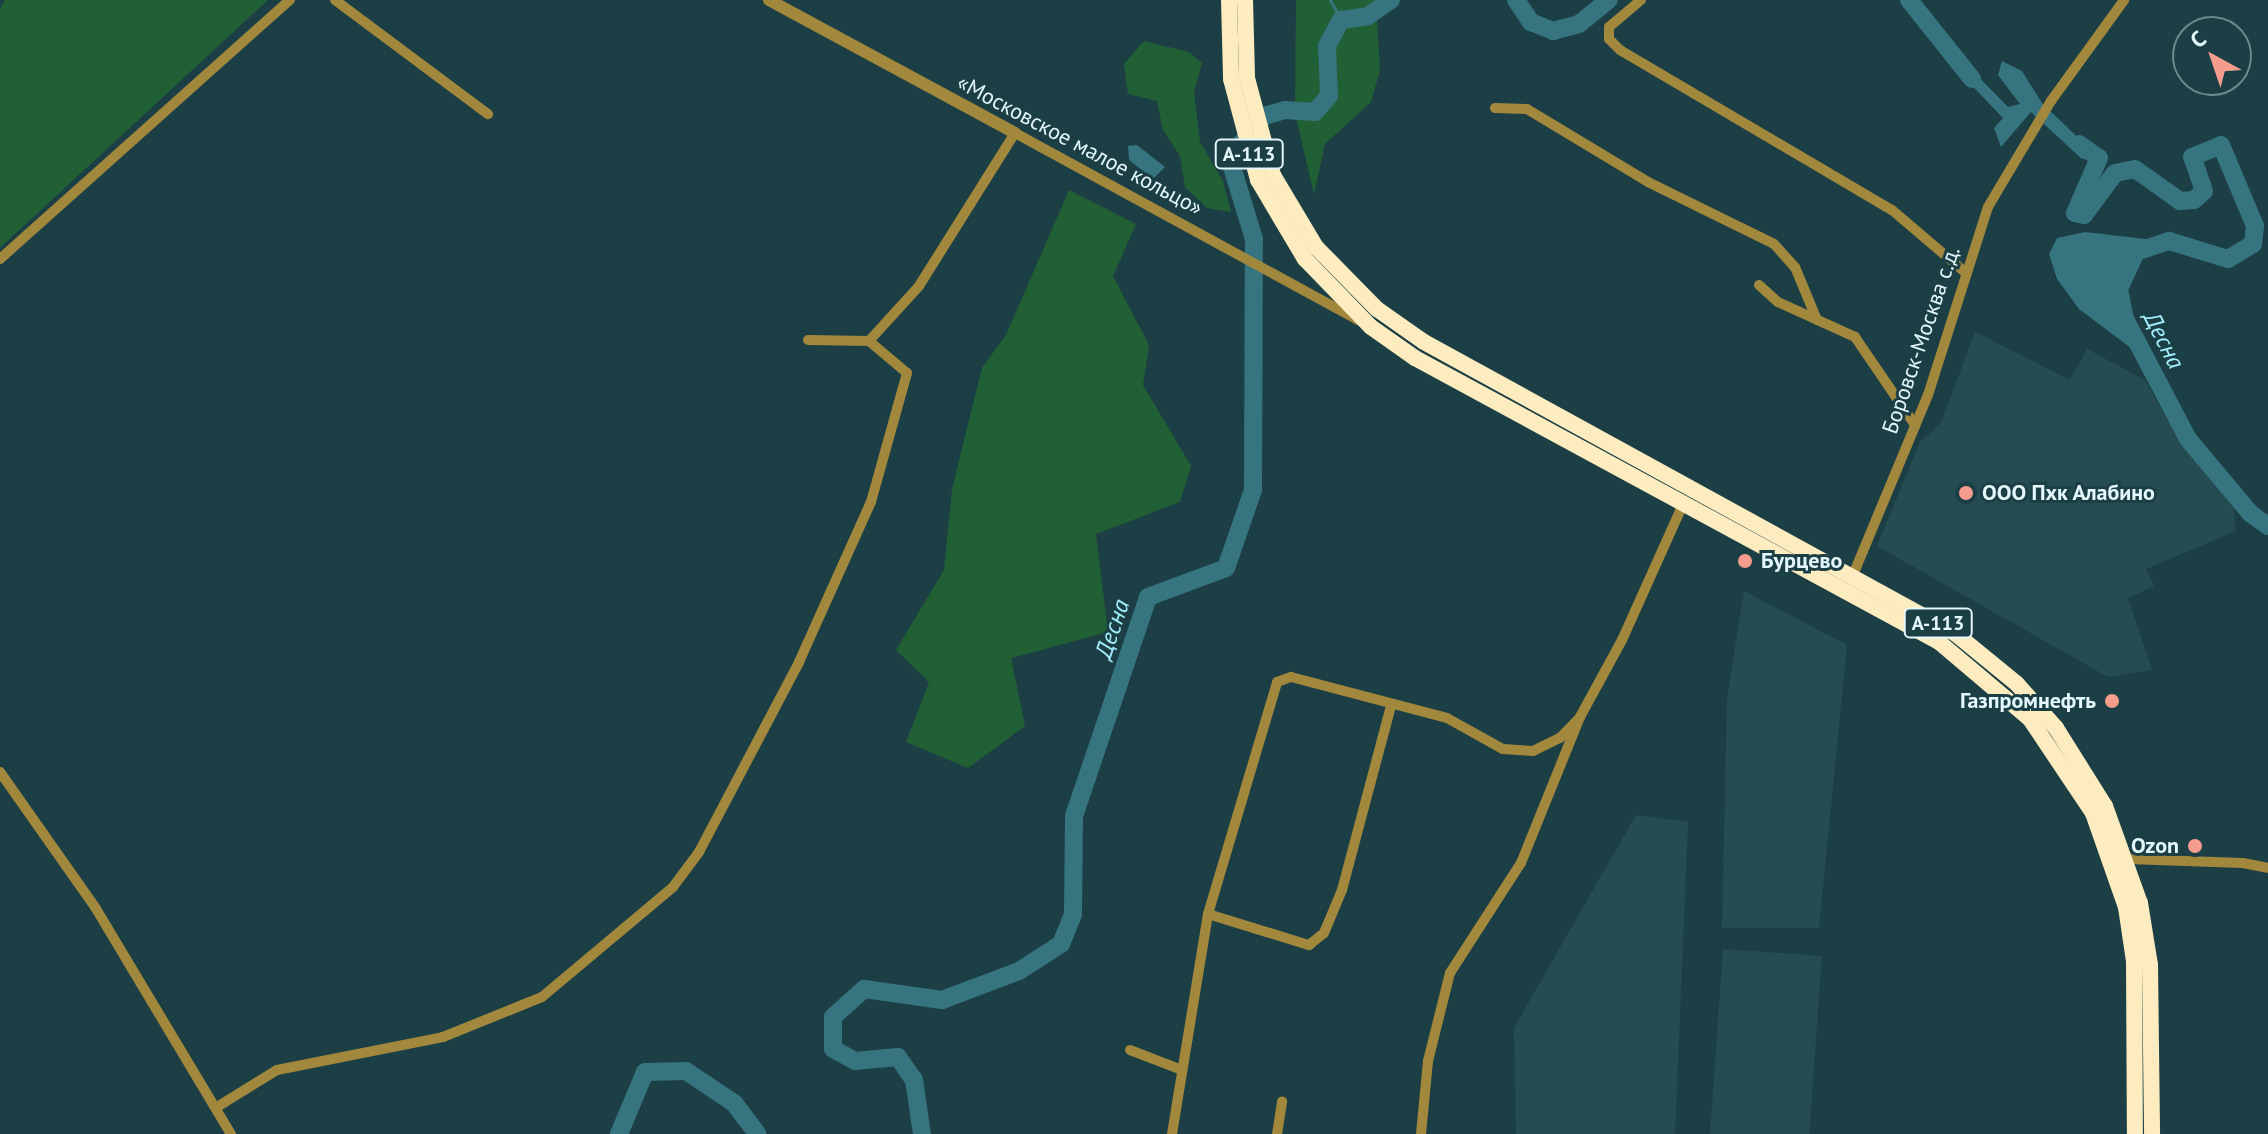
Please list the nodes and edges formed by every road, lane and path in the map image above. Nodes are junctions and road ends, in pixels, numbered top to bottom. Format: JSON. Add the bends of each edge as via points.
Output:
{"nodes":[{"id":1,"x":290,"y":0,"type":"edge"},
{"id":2,"x":335,"y":0,"type":"edge"},
{"id":3,"x":769,"y":0,"type":"edge"},
{"id":4,"x":1229,"y":0,"type":"edge"},
{"id":5,"x":1245,"y":0,"type":"edge"},
{"id":6,"x":1641,"y":0,"type":"edge"},
{"id":7,"x":2124,"y":0,"type":"edge"},
{"id":8,"x":1236,"y":37,"type":"junction"},
{"id":9,"x":1495,"y":108,"type":"dead end"},
{"id":10,"x":488,"y":114,"type":"dead end"},
{"id":11,"x":1015,"y":133,"type":"junction"},
{"id":12,"x":1310,"y":253,"type":"junction"},
{"id":13,"x":0,"y":259,"type":"edge"},
{"id":14,"x":1966,"y":273,"type":"junction"},
{"id":15,"x":1759,"y":285,"type":"dead end"},
{"id":16,"x":1817,"y":320,"type":"junction"},
{"id":17,"x":1371,"y":327,"type":"junction"},
{"id":18,"x":808,"y":340,"type":"dead end"},
{"id":19,"x":869,"y":341,"type":"junction"},
{"id":20,"x":1915,"y":425,"type":"junction"},
{"id":21,"x":1683,"y":504,"type":"junction"},
{"id":22,"x":1853,"y":575,"type":"junction"},
{"id":23,"x":1391,"y":706,"type":"junction"},
{"id":24,"x":1580,"y":717,"type":"junction"},
{"id":25,"x":0,"y":772,"type":"edge"},
{"id":26,"x":2128,"y":859,"type":"junction"},
{"id":27,"x":2268,"y":868,"type":"edge"},
{"id":28,"x":1208,"y":914,"type":"junction"},
{"id":29,"x":1130,"y":1050,"type":"dead end"},
{"id":30,"x":1182,"y":1070,"type":"junction"},
{"id":31,"x":1282,"y":1101,"type":"dead end"},
{"id":32,"x":217,"y":1107,"type":"junction"},
{"id":33,"x":231,"y":1134,"type":"edge"},
{"id":34,"x":1172,"y":1134,"type":"edge"},
{"id":35,"x":1277,"y":1134,"type":"edge"},
{"id":36,"x":1421,"y":1134,"type":"edge"},
{"id":37,"x":2135,"y":1134,"type":"edge"},
{"id":38,"x":2152,"y":1134,"type":"edge"}],
"edges":[{"from":1,"to":13,"type":"street"},
{"from":2,"to":10,"type":"street"},
{"from":3,"to":11,"type":"street","name":"«Московское малое кольцо»"},
{"from":4,"to":8,"type":"highway","number":"А-113"},
{"from":5,"to":8,"type":"highway","number":"А-113"},
{"from":6,"to":14,"type":"street","via":[[1609,27],[1609,39],[1620,50],[1892,210]]},
{"from":7,"to":14,"type":"street","name":"Боровск-Москва с.д.","via":[[2051,101],[1988,207]]},
{"from":8,"to":12,"type":"highway","number":"А-113","via":[[1246,146],[1278,219]]},
{"from":9,"to":16,"type":"street","via":[[1527,109],[1648,182],[1774,244],[1795,267]]},
{"from":11,"to":17,"type":"street","name":"«Московское малое кольцо»"},
{"from":11,"to":19,"type":"street","via":[[919,286]]},
{"from":12,"to":17,"type":"highway","number":"А-113"},
{"from":12,"to":22,"type":"highway","number":"А-113","via":[[1414,336]]},
{"from":14,"to":20,"type":"street","name":"Боровск-Москва с.д."},
{"from":15,"to":16,"type":"street","via":[[1778,302]]},
{"from":16,"to":20,"type":"street","via":[[1855,337]]},
{"from":17,"to":21,"type":"highway","number":"А-113","via":[[1415,358]]},
{"from":18,"to":19,"type":"street"},
{"from":19,"to":32,"type":"street","via":[[907,373],[871,502],[799,662],[699,852],[673,887],[542,997],[443,1037],[277,1070]]},
{"from":20,"to":22,"type":"street","name":"Боровск-Москва с.д."},
{"from":21,"to":24,"type":"street","via":[[1622,640]]},
{"from":21,"to":37,"type":"highway","number":"А-113","via":[[1939,642],[1994,683],[2063,761],[2093,813],[2126,907],[2134,961]]},
{"from":22,"to":26,"type":"highway","number":"А-113","via":[[1956,634],[2038,706],[2091,779]]},
{"from":23,"to":24,"type":"street","via":[[1447,718],[1503,749],[1533,751],[1560,738]]},
{"from":23,"to":28,"type":"street","via":[[1291,677],[1277,682]]},
{"from":23,"to":28,"type":"street","via":[[1342,890],[1324,933],[1309,945]]},
{"from":24,"to":36,"type":"street","via":[[1521,863],[1450,973],[1428,1061]]},
{"from":25,"to":32,"type":"street","via":[[95,907]]},
{"from":26,"to":27,"type":"street"},
{"from":26,"to":38,"type":"highway","number":"А-113","via":[[2150,965]]},
{"from":28,"to":30,"type":"street"},
{"from":29,"to":30,"type":"street"},
{"from":30,"to":34,"type":"street"},
{"from":31,"to":35,"type":"street"},
{"from":32,"to":33,"type":"street"}]}
